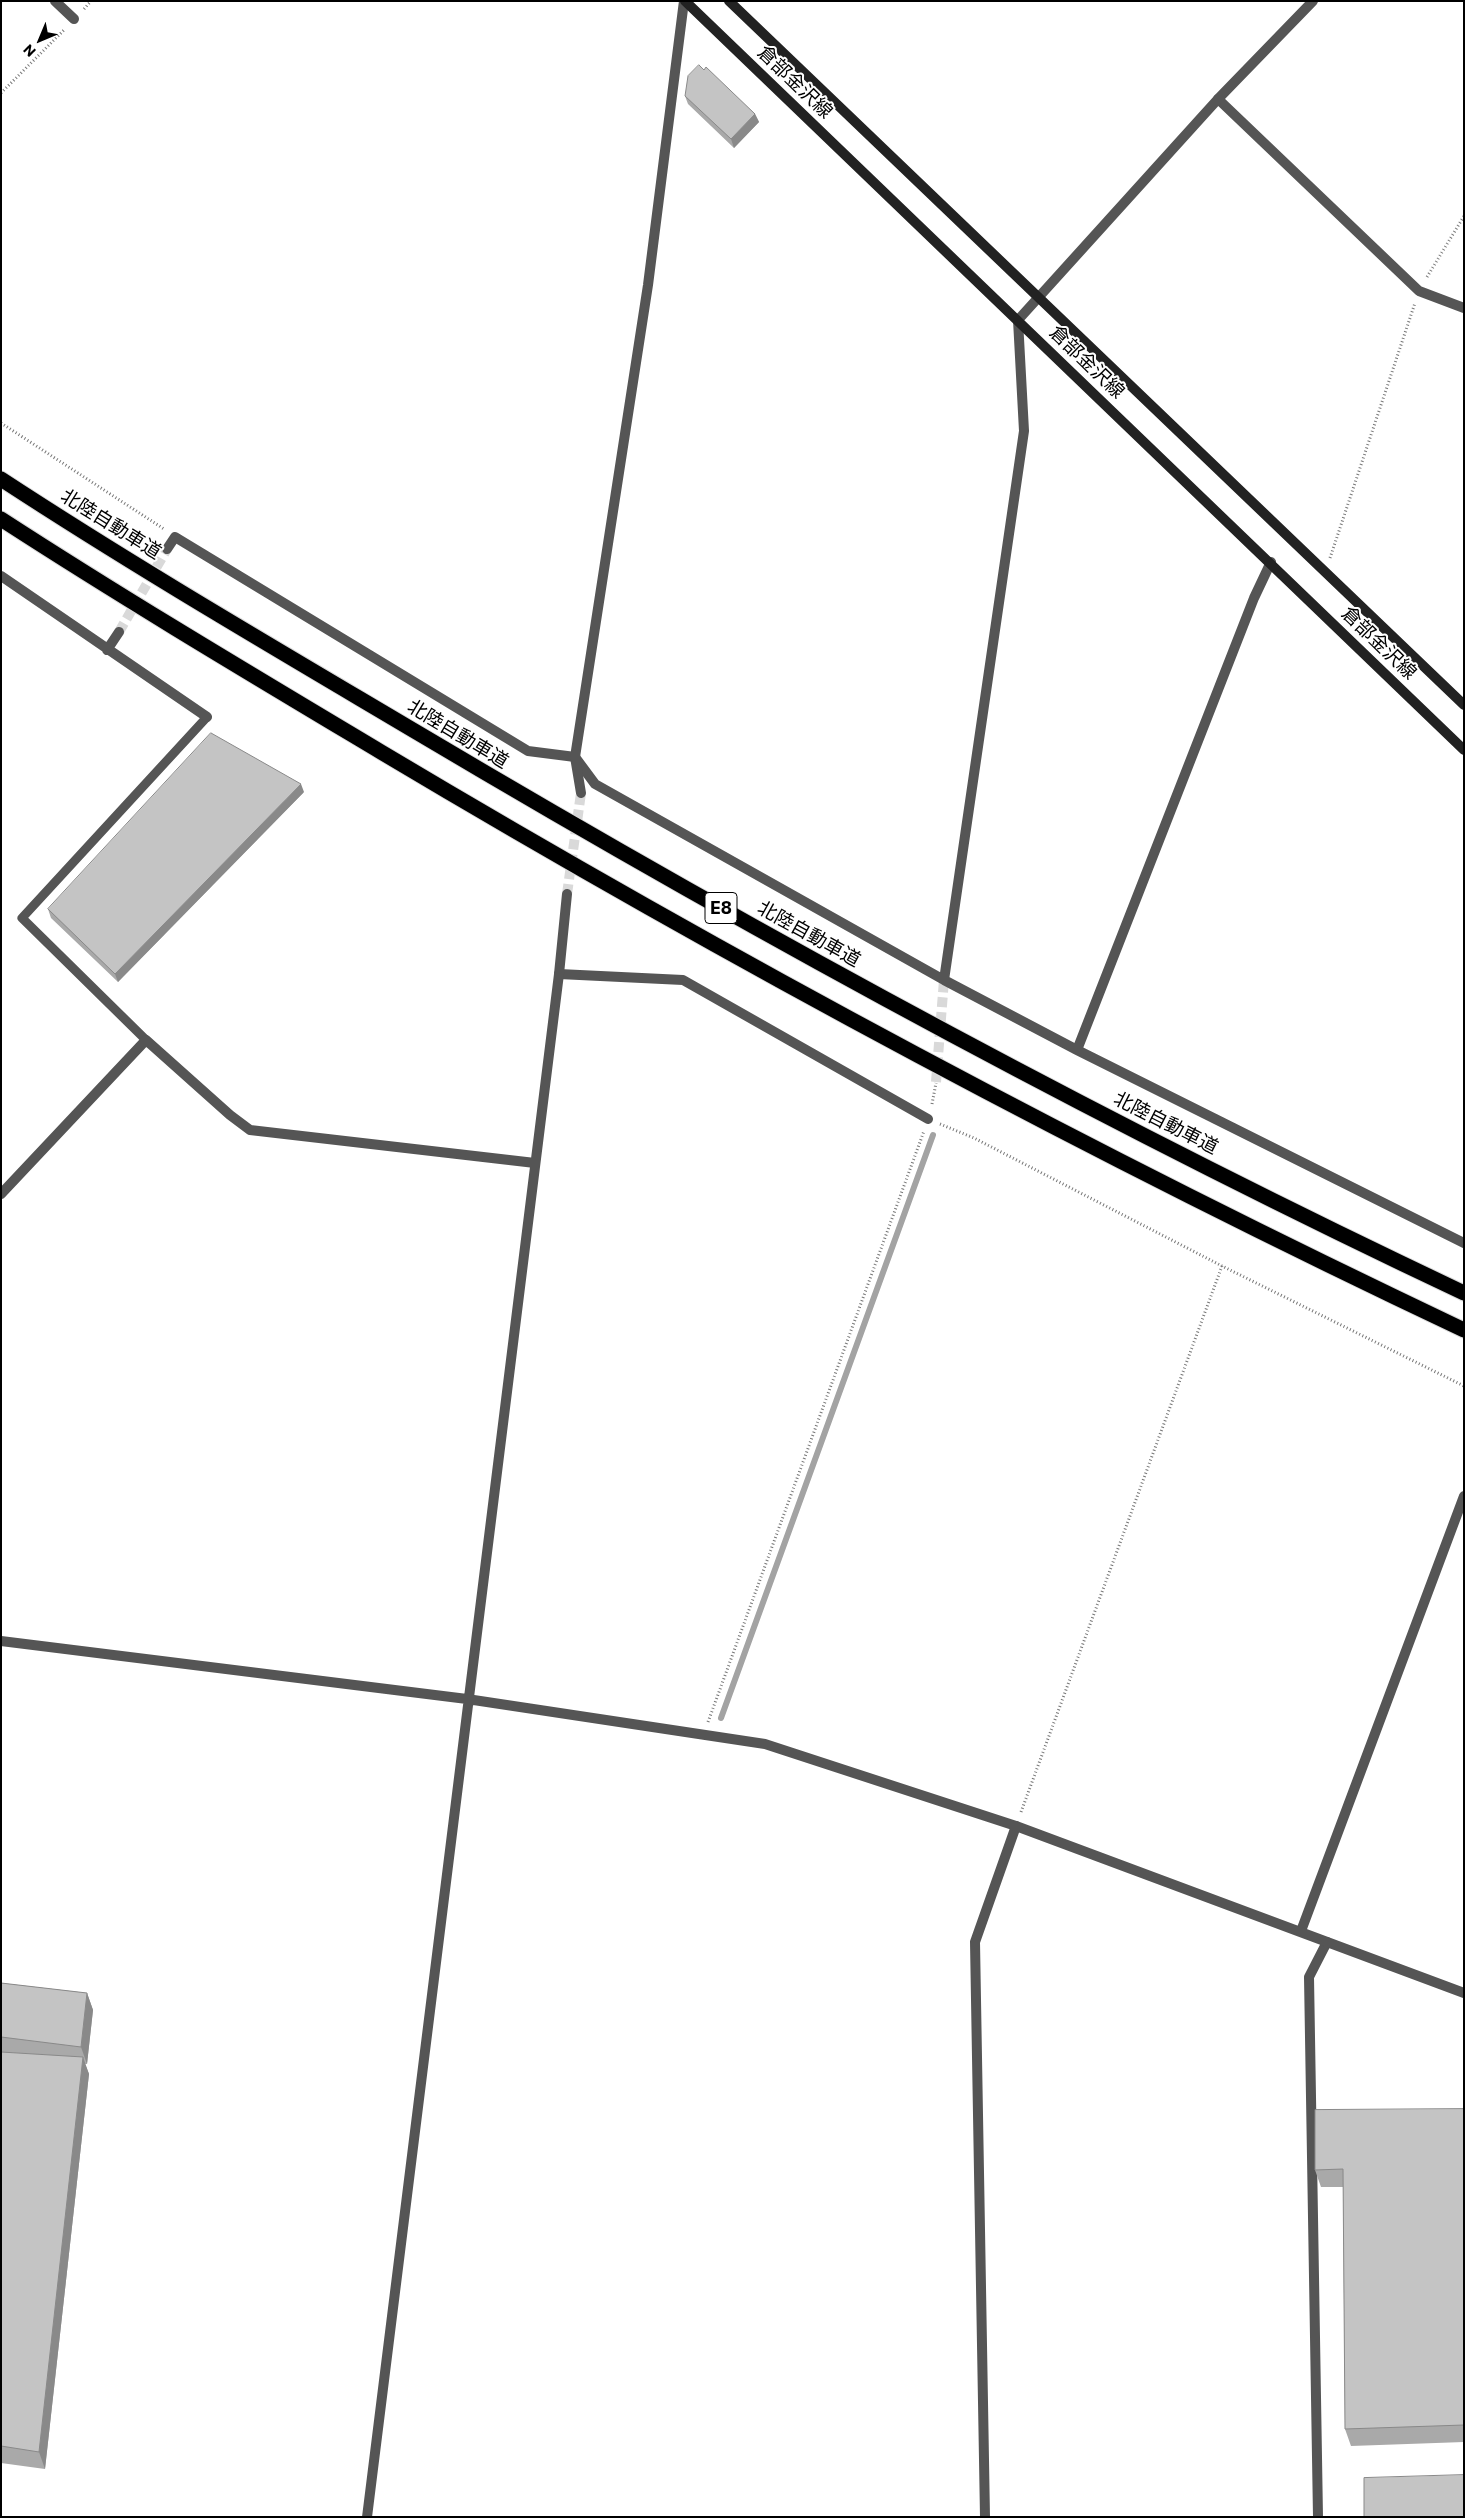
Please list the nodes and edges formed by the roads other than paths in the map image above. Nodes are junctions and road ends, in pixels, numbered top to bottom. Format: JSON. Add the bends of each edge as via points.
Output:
{"nodes":[{"id":1,"x":55,"y":1,"type":"edge"},
{"id":2,"x":684,"y":1,"type":"edge"},
{"id":3,"x":729,"y":1,"type":"edge"},
{"id":4,"x":1313,"y":1,"type":"edge"},
{"id":5,"x":74,"y":19,"type":"road end"},
{"id":6,"x":1218,"y":99,"type":"junction"},
{"id":7,"x":1038,"y":298,"type":"junction"},
{"id":8,"x":1464,"y":308,"type":"edge"},
{"id":9,"x":1018,"y":320,"type":"junction"},
{"id":10,"x":1,"y":479,"type":"edge"},
{"id":11,"x":1,"y":519,"type":"edge"},
{"id":12,"x":167,"y":549,"type":"tunnel mouth"},
{"id":13,"x":1271,"y":562,"type":"junction"},
{"id":14,"x":1,"y":576,"type":"edge"},
{"id":15,"x":119,"y":632,"type":"tunnel mouth"},
{"id":16,"x":107,"y":650,"type":"junction"},
{"id":17,"x":1464,"y":705,"type":"edge"},
{"id":18,"x":207,"y":717,"type":"joint"},
{"id":19,"x":1464,"y":750,"type":"edge"},
{"id":20,"x":575,"y":757,"type":"junction"},
{"id":21,"x":581,"y":793,"type":"tunnel mouth"},
{"id":22,"x":567,"y":894,"type":"tunnel mouth"},
{"id":23,"x":559,"y":974,"type":"junction"},
{"id":24,"x":944,"y":980,"type":"junction"},
{"id":25,"x":146,"y":1040,"type":"junction"},
{"id":26,"x":1077,"y":1050,"type":"junction"},
{"id":27,"x":928,"y":1120,"type":"road end"},
{"id":28,"x":535,"y":1163,"type":"junction"},
{"id":29,"x":1,"y":1194,"type":"edge"},
{"id":30,"x":1464,"y":1243,"type":"edge"},
{"id":31,"x":1464,"y":1293,"type":"edge"},
{"id":32,"x":1464,"y":1330,"type":"edge"},
{"id":33,"x":1464,"y":1496,"type":"edge"},
{"id":34,"x":1,"y":1641,"type":"edge"},
{"id":35,"x":468,"y":1699,"type":"junction"},
{"id":36,"x":1016,"y":1826,"type":"junction"},
{"id":37,"x":1301,"y":1931,"type":"junction"},
{"id":38,"x":1327,"y":1942,"type":"junction"},
{"id":39,"x":1464,"y":1993,"type":"edge"},
{"id":40,"x":367,"y":2517,"type":"edge"},
{"id":41,"x":985,"y":2517,"type":"edge"},
{"id":42,"x":1318,"y":2517,"type":"edge"}],
"edges":[{"from":1,"to":5,"type":"street"},
{"from":2,"to":9,"type":"main road","name":"倉部金沢線"},
{"from":2,"to":20,"type":"street","via":[[648,284]]},
{"from":3,"to":7,"type":"main road","name":"倉部金沢線"},
{"from":4,"to":6,"type":"street"},
{"from":6,"to":7,"type":"street"},
{"from":6,"to":8,"type":"street","via":[[1419,290]]},
{"from":7,"to":9,"type":"street"},
{"from":7,"to":17,"type":"main road","name":"倉部金沢線"},
{"from":9,"to":13,"type":"main road","name":"倉部金沢線"},
{"from":9,"to":24,"type":"street","via":[[1024,431]]},
{"from":10,"to":31,"type":"highway","name":"北陸自動車道","number":"E8","via":[[283,654],[801,953],[1104,1114]]},
{"from":11,"to":32,"type":"highway","number":"E8","via":[[263,682],[517,833],[774,978],[1070,1136]]},
{"from":12,"to":20,"type":"street","via":[[176,537],[528,751]]},
{"from":13,"to":19,"type":"main road","name":"倉部金沢線"},
{"from":13,"to":26,"type":"street"},
{"from":14,"to":16,"type":"street"},
{"from":15,"to":16,"type":"street"},
{"from":16,"to":18,"type":"street"},
{"from":18,"to":25,"type":"lane","via":[[22,918]]},
{"from":20,"to":21,"type":"street"},
{"from":20,"to":24,"type":"street","via":[[595,784]]},
{"from":22,"to":23,"type":"street"},
{"from":23,"to":27,"type":"street","via":[[683,980]]},
{"from":23,"to":28,"type":"street"},
{"from":24,"to":26,"type":"street"},
{"from":25,"to":28,"type":"street","via":[[250,1130]]},
{"from":25,"to":29,"type":"street"},
{"from":26,"to":30,"type":"street"},
{"from":28,"to":35,"type":"street"},
{"from":33,"to":37,"type":"street"},
{"from":34,"to":35,"type":"street"},
{"from":35,"to":36,"type":"street","via":[[764,1744]]},
{"from":35,"to":40,"type":"street"},
{"from":36,"to":37,"type":"street"},
{"from":36,"to":41,"type":"street","via":[[975,1942]]},
{"from":37,"to":38,"type":"street"},
{"from":38,"to":39,"type":"street"},
{"from":38,"to":42,"type":"street","via":[[1308,1977]]}]}
